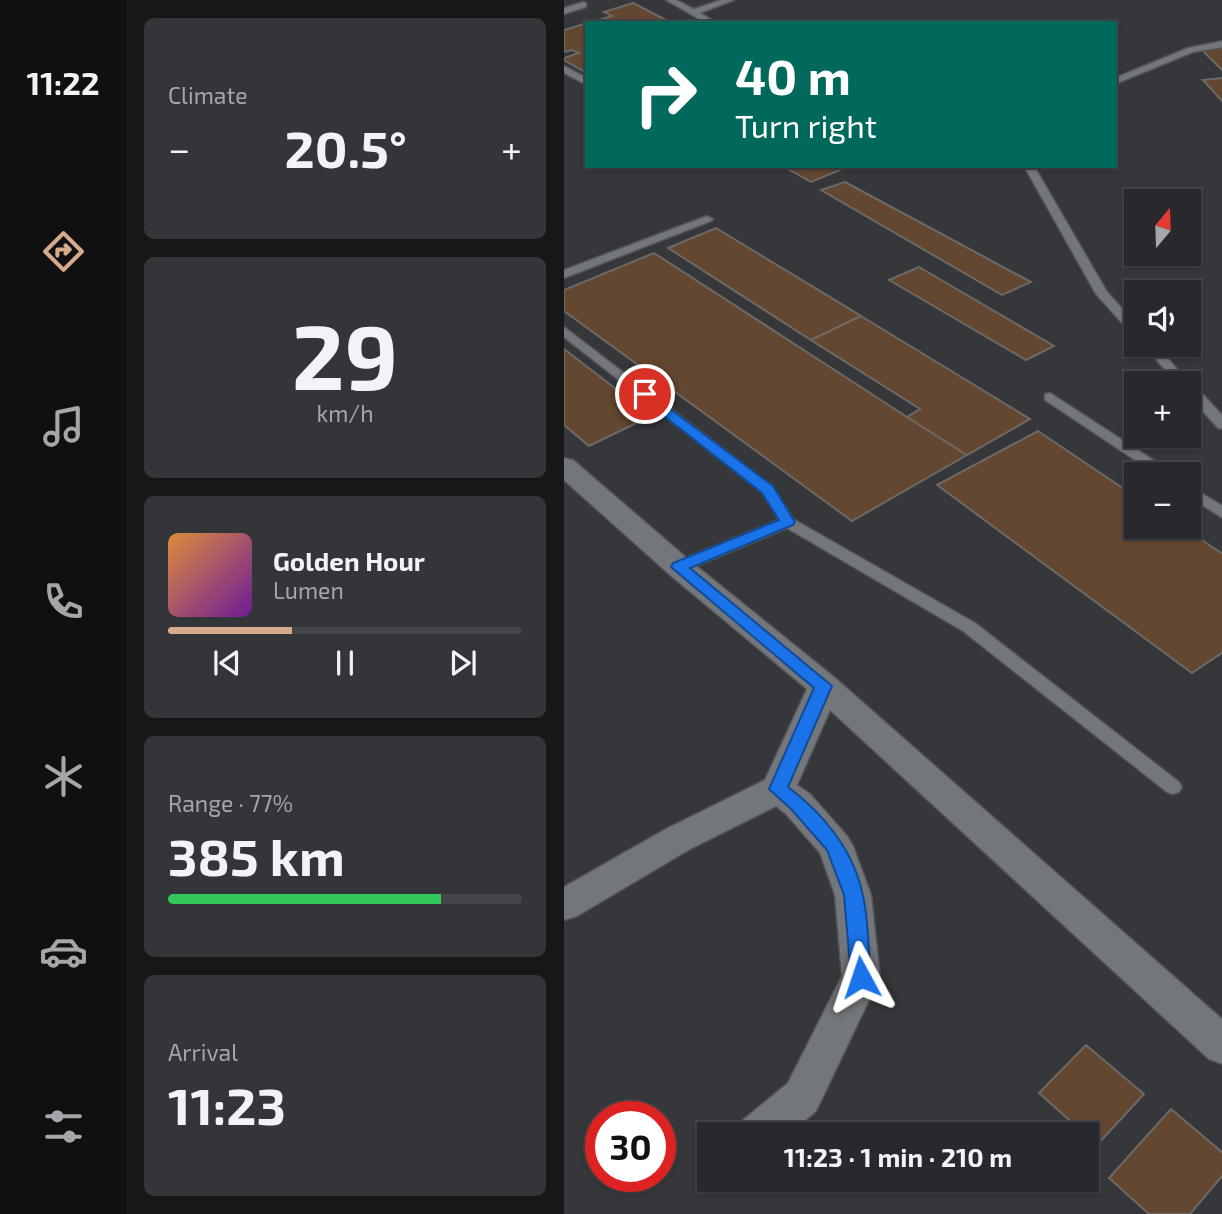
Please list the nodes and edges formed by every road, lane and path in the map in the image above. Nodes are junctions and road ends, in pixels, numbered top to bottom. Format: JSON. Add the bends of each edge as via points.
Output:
{"nodes":[{"id":1,"x":670,"y":0,"type":"edge"},
{"id":2,"x":730,"y":0,"type":"edge"},
{"id":3,"x":583,"y":5,"type":"dead end"},
{"id":4,"x":564,"y":11,"type":"edge"},
{"id":5,"x":694,"y":12,"type":"junction"},
{"id":6,"x":710,"y":21,"type":"edge"},
{"id":7,"x":1223,"y":44,"type":"edge"},
{"id":8,"x":564,"y":69,"type":"edge"},
{"id":9,"x":585,"y":81,"type":"edge"},
{"id":10,"x":1117,"y":81,"type":"edge"},
{"id":11,"x":1030,"y":168,"type":"edge"},
{"id":12,"x":707,"y":219,"type":"dead end"},
{"id":13,"x":564,"y":274,"type":"edge"},
{"id":14,"x":1124,"y":318,"type":"edge"},
{"id":15,"x":564,"y":331,"type":"edge"},
{"id":16,"x":1160,"y":357,"type":"edge"},
{"id":17,"x":1173,"y":371,"type":"edge"},
{"id":18,"x":1050,"y":397,"type":"dead end"},
{"id":19,"x":1201,"y":401,"type":"edge"},
{"id":20,"x":1223,"y":425,"type":"edge"},
{"id":21,"x":1147,"y":462,"type":"edge"},
{"id":22,"x":568,"y":474,"type":"edge"},
{"id":23,"x":1201,"y":498,"type":"edge"},
{"id":24,"x":1223,"y":513,"type":"edge"},
{"id":25,"x":788,"y":522,"type":"junction"},
{"id":26,"x":679,"y":567,"type":"junction"},
{"id":27,"x":824,"y":686,"type":"junction"},
{"id":28,"x":1173,"y":787,"type":"dead end"},
{"id":29,"x":778,"y":789,"type":"junction"},
{"id":30,"x":564,"y":905,"type":"edge"},
{"id":31,"x":1223,"y":1046,"type":"edge"},
{"id":32,"x":772,"y":1122,"type":"edge"}],
"edges":[{"from":1,"to":5,"type":"lane"},
{"from":2,"to":5,"type":"lane"},
{"from":3,"to":4,"type":"lane"},
{"from":5,"to":6,"type":"lane"},
{"from":7,"to":10,"type":"lane","via":[[1191,50]]},
{"from":8,"to":9,"type":"lane"},
{"from":11,"to":14,"type":"lane","via":[[1102,294]]},
{"from":12,"to":13,"type":"lane"},
{"from":15,"to":25,"type":"lane","via":[[768,490]]},
{"from":16,"to":17,"type":"lane"},
{"from":18,"to":21,"type":"lane"},
{"from":19,"to":20,"type":"lane"},
{"from":22,"to":26,"type":"street"},
{"from":23,"to":24,"type":"lane"},
{"from":25,"to":26,"type":"lane"},
{"from":25,"to":28,"type":"lane","via":[[969,627]]},
{"from":26,"to":27,"type":"street"},
{"from":27,"to":29,"type":"street"},
{"from":27,"to":31,"type":"street"},
{"from":29,"to":30,"type":"street","via":[[678,839]]},
{"from":29,"to":32,"type":"street","via":[[835,846],[853,895],[861,977],[802,1097]]}]}
